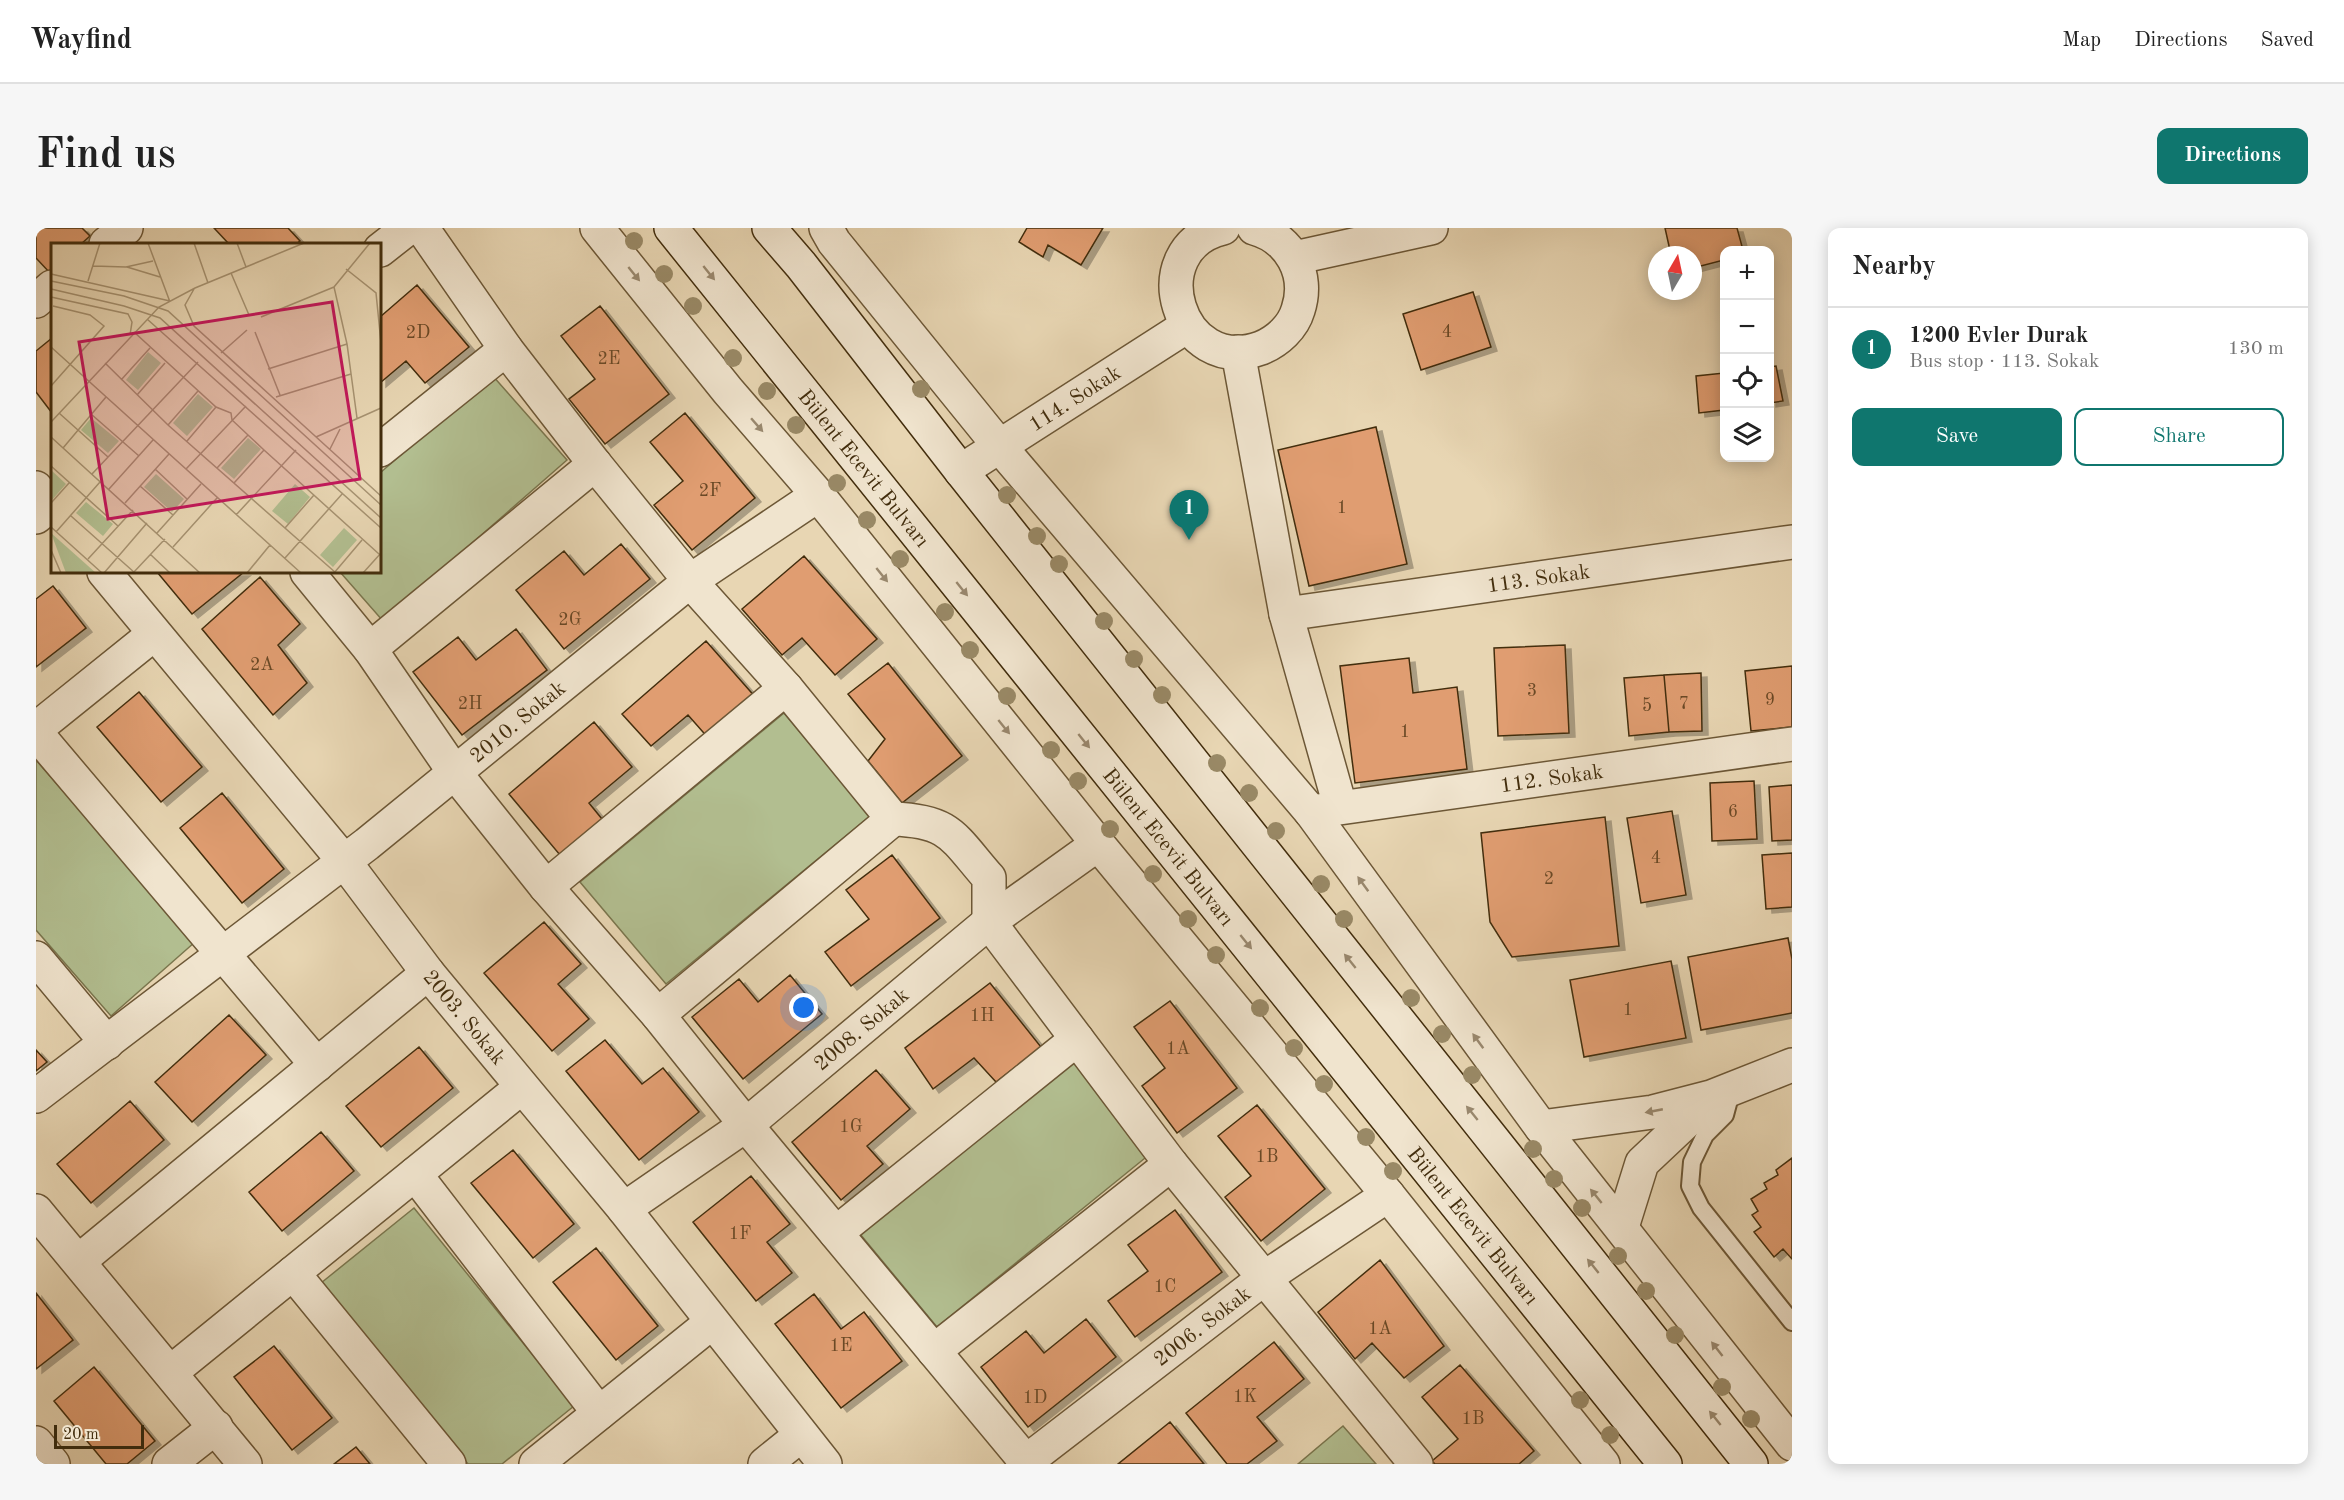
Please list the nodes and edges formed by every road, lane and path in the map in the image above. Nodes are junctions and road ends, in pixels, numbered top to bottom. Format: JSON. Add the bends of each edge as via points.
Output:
{"nodes":[{"id":1,"x":126,"y":228,"type":"edge"},
{"id":2,"x":422,"y":228,"type":"edge"},
{"id":3,"x":597,"y":228,"type":"edge"},
{"id":4,"x":671,"y":228,"type":"edge"},
{"id":5,"x":769,"y":228,"type":"edge"},
{"id":6,"x":1220,"y":228,"type":"edge"},
{"id":7,"x":1254,"y":228,"type":"edge"},
{"id":8,"x":1431,"y":228,"type":"edge"},
{"id":9,"x":830,"y":235,"type":"edge"},
{"id":10,"x":107,"y":243,"type":"edge"},
{"id":11,"x":1294,"y":258,"type":"junction"},
{"id":12,"x":801,"y":264,"type":"junction"},
{"id":13,"x":51,"y":288,"type":"edge"},
{"id":14,"x":36,"y":301,"type":"edge"},
{"id":15,"x":1187,"y":326,"type":"junction"},
{"id":16,"x":506,"y":349,"type":"junction"},
{"id":17,"x":1238,"y":352,"type":"junction"},
{"id":18,"x":1001,"y":448,"type":"junction"},
{"id":19,"x":381,"y":449,"type":"edge"},
{"id":20,"x":595,"y":464,"type":"junction"},
{"id":21,"x":961,"y":471,"type":"junction"},
{"id":22,"x":818,"y":495,"type":"junction"},
{"id":23,"x":1792,"y":542,"type":"edge"},
{"id":24,"x":105,"y":573,"type":"edge"},
{"id":25,"x":308,"y":573,"type":"edge"},
{"id":26,"x":690,"y":580,"type":"junction"},
{"id":27,"x":1286,"y":614,"type":"junction"},
{"id":28,"x":154,"y":634,"type":"junction"},
{"id":29,"x":370,"y":649,"type":"junction"},
{"id":30,"x":786,"y":688,"type":"junction"},
{"id":31,"x":36,"y":729,"type":"edge"},
{"id":32,"x":36,"y":733,"type":"edge"},
{"id":33,"x":1792,"y":744,"type":"edge"},
{"id":34,"x":455,"y":773,"type":"junction"},
{"id":35,"x":1325,"y":809,"type":"junction"},
{"id":36,"x":893,"y":819,"type":"junction"},
{"id":37,"x":1098,"y":844,"type":"junction"},
{"id":38,"x":344,"y":861,"type":"junction"},
{"id":39,"x":546,"y":887,"type":"junction"},
{"id":40,"x":989,"y":922,"type":"junction"},
{"id":41,"x":224,"y":956,"type":"junction"},
{"id":42,"x":36,"y":958,"type":"edge"},
{"id":43,"x":428,"y":973,"type":"junction"},
{"id":44,"x":658,"y":1015,"type":"junction"},
{"id":45,"x":1077,"y":1039,"type":"junction"},
{"id":46,"x":107,"y":1043,"type":"junction"},
{"id":47,"x":317,"y":1065,"type":"junction"},
{"id":48,"x":1792,"y":1065,"type":"edge"},
{"id":49,"x":522,"y":1087,"type":"junction"},
{"id":50,"x":1721,"y":1093,"type":"junction"},
{"id":51,"x":36,"y":1096,"type":"edge"},
{"id":52,"x":746,"y":1125,"type":"junction"},
{"id":53,"x":1541,"y":1127,"type":"junction"},
{"id":54,"x":1171,"y":1164,"type":"junction"},
{"id":55,"x":415,"y":1174,"type":"junction"},
{"id":56,"x":1388,"y":1194,"type":"junction"},
{"id":57,"x":624,"y":1209,"type":"junction"},
{"id":58,"x":36,"y":1210,"type":"edge"},
{"id":59,"x":1622,"y":1227,"type":"junction"},
{"id":60,"x":836,"y":1233,"type":"junction"},
{"id":61,"x":79,"y":1261,"type":"junction"},
{"id":62,"x":293,"y":1273,"type":"junction"},
{"id":63,"x":1263,"y":1279,"type":"junction"},
{"id":64,"x":1792,"y":1322,"type":"edge"},
{"id":65,"x":711,"y":1323,"type":"junction"},
{"id":66,"x":934,"y":1351,"type":"junction"},
{"id":67,"x":171,"y":1372,"type":"junction"},
{"id":68,"x":599,"y":1413,"type":"junction"},
{"id":69,"x":216,"y":1427,"type":"junction"},
{"id":70,"x":801,"y":1435,"type":"junction"},
{"id":71,"x":36,"y":1443,"type":"edge"},
{"id":72,"x":1792,"y":1444,"type":"edge"},
{"id":73,"x":1026,"y":1463,"type":"edge"},
{"id":74,"x":53,"y":1464,"type":"edge"},
{"id":75,"x":169,"y":1464,"type":"edge"},
{"id":76,"x":246,"y":1464,"type":"edge"},
{"id":77,"x":449,"y":1464,"type":"edge"},
{"id":78,"x":536,"y":1464,"type":"edge"},
{"id":79,"x":765,"y":1464,"type":"edge"},
{"id":80,"x":825,"y":1464,"type":"edge"},
{"id":81,"x":1416,"y":1464,"type":"edge"},
{"id":82,"x":1603,"y":1464,"type":"edge"},
{"id":83,"x":1665,"y":1464,"type":"edge"},
{"id":84,"x":1751,"y":1464,"type":"edge"}],
"edges":[{"from":1,"to":10,"type":"street"},
{"from":2,"to":16,"type":"street"},
{"from":3,"to":22,"type":"street","one_way":true,"via":[[728,391]]},
{"from":4,"to":83,"type":"street","name":"Bülent Ecevit Bulvarı","one_way":true},
{"from":5,"to":12,"type":"street"},
{"from":6,"to":15,"type":"street","via":[[1193,245],[1178,270],[1176,298]]},
{"from":7,"to":11,"type":"street","via":[[1275,237]]},
{"from":8,"to":11,"type":"street"},
{"from":9,"to":12,"type":"street"},
{"from":9,"to":18,"type":"street"},
{"from":11,"to":17,"type":"street","via":[[1302,286],[1293,321],[1266,346]]},
{"from":12,"to":21,"type":"street"},
{"from":13,"to":14,"type":"street"},
{"from":15,"to":17,"type":"street","via":[[1209,345]]},
{"from":15,"to":18,"type":"street","name":"114. Sokak"},
{"from":16,"to":19,"type":"street"},
{"from":16,"to":20,"type":"street"},
{"from":17,"to":27,"type":"street"},
{"from":18,"to":21,"type":"street","name":"114. Sokak"},
{"from":18,"to":35,"type":"street"},
{"from":20,"to":26,"type":"street"},
{"from":20,"to":29,"type":"street"},
{"from":84,"to":21,"type":"street","one_way":true},
{"from":22,"to":26,"type":"street","name":"2010. Sokak"},
{"from":22,"to":37,"type":"street","one_way":true},
{"from":23,"to":27,"type":"street","name":"113. Sokak"},
{"from":24,"to":28,"type":"street","name":"2003. Sokak"},
{"from":25,"to":29,"type":"street"},
{"from":26,"to":30,"type":"street"},
{"from":26,"to":34,"type":"street","name":"2010. Sokak"},
{"from":27,"to":35,"type":"street"},
{"from":28,"to":31,"type":"street"},
{"from":28,"to":38,"type":"street","name":"2003. Sokak"},
{"from":29,"to":34,"type":"street"},
{"from":30,"to":36,"type":"street"},
{"from":30,"to":39,"type":"street"},
{"from":32,"to":41,"type":"street"},
{"from":33,"to":35,"type":"street","name":"112. Sokak"},
{"from":34,"to":38,"type":"street","name":"2010. Sokak"},
{"from":34,"to":39,"type":"street"},
{"from":53,"to":35,"type":"street","one_way":true},
{"from":36,"to":40,"type":"street","via":[[920,820],[947,830],[989,878]]},
{"from":36,"to":44,"type":"street"},
{"from":37,"to":40,"type":"street","name":"2008. Sokak"},
{"from":37,"to":56,"type":"street"},
{"from":38,"to":41,"type":"street","name":"2010. Sokak"},
{"from":38,"to":43,"type":"street","name":"2003. Sokak"},
{"from":39,"to":44,"type":"street"},
{"from":40,"to":45,"type":"street"},
{"from":40,"to":52,"type":"street","name":"2008. Sokak"},
{"from":41,"to":46,"type":"street","name":"2010. Sokak"},
{"from":41,"to":47,"type":"street"},
{"from":42,"to":46,"type":"street"},
{"from":43,"to":47,"type":"street"},
{"from":43,"to":49,"type":"street","name":"2003. Sokak"},
{"from":44,"to":52,"type":"street"},
{"from":45,"to":54,"type":"street"},
{"from":45,"to":60,"type":"street"},
{"from":46,"to":51,"type":"street","name":"2010. Sokak"},
{"from":47,"to":61,"type":"street"},
{"from":48,"to":50,"type":"street"},
{"from":49,"to":55,"type":"street"},
{"from":49,"to":57,"type":"street","name":"2003. Sokak"},
{"from":50,"to":53,"type":"street","one_way":true,"via":[[1653,1112]]},
{"from":50,"to":59,"type":"street","via":[[1642,1163]]},
{"from":50,"to":64,"type":"lane","via":[[1725,1115],[1705,1135],[1692,1162],[1690,1186],[1701,1208]]},
{"from":52,"to":57,"type":"street","name":"2008. Sokak"},
{"from":52,"to":60,"type":"street"},
{"from":59,"to":53,"type":"street","one_way":true},
{"from":54,"to":63,"type":"street"},
{"from":54,"to":66,"type":"street"},
{"from":55,"to":62,"type":"street"},
{"from":55,"to":68,"type":"street"},
{"from":56,"to":63,"type":"street","name":"2006. Sokak"},
{"from":56,"to":82,"type":"street"},
{"from":57,"to":65,"type":"street","name":"2003. Sokak"},
{"from":58,"to":61,"type":"street"},
{"from":72,"to":59,"type":"street","one_way":true},
{"from":60,"to":66,"type":"street"},
{"from":61,"to":67,"type":"street"},
{"from":62,"to":67,"type":"street"},
{"from":62,"to":77,"type":"street"},
{"from":63,"to":73,"type":"street","name":"2006. Sokak"},
{"from":63,"to":81,"type":"street"},
{"from":65,"to":68,"type":"street"},
{"from":65,"to":70,"type":"street","name":"2003. Sokak"},
{"from":66,"to":73,"type":"street"},
{"from":67,"to":69,"type":"street"},
{"from":68,"to":78,"type":"street"},
{"from":69,"to":75,"type":"street"},
{"from":69,"to":76,"type":"street"},
{"from":70,"to":79,"type":"street"},
{"from":70,"to":80,"type":"street","name":"2003. Sokak"},
{"from":71,"to":74,"type":"street"}]}
